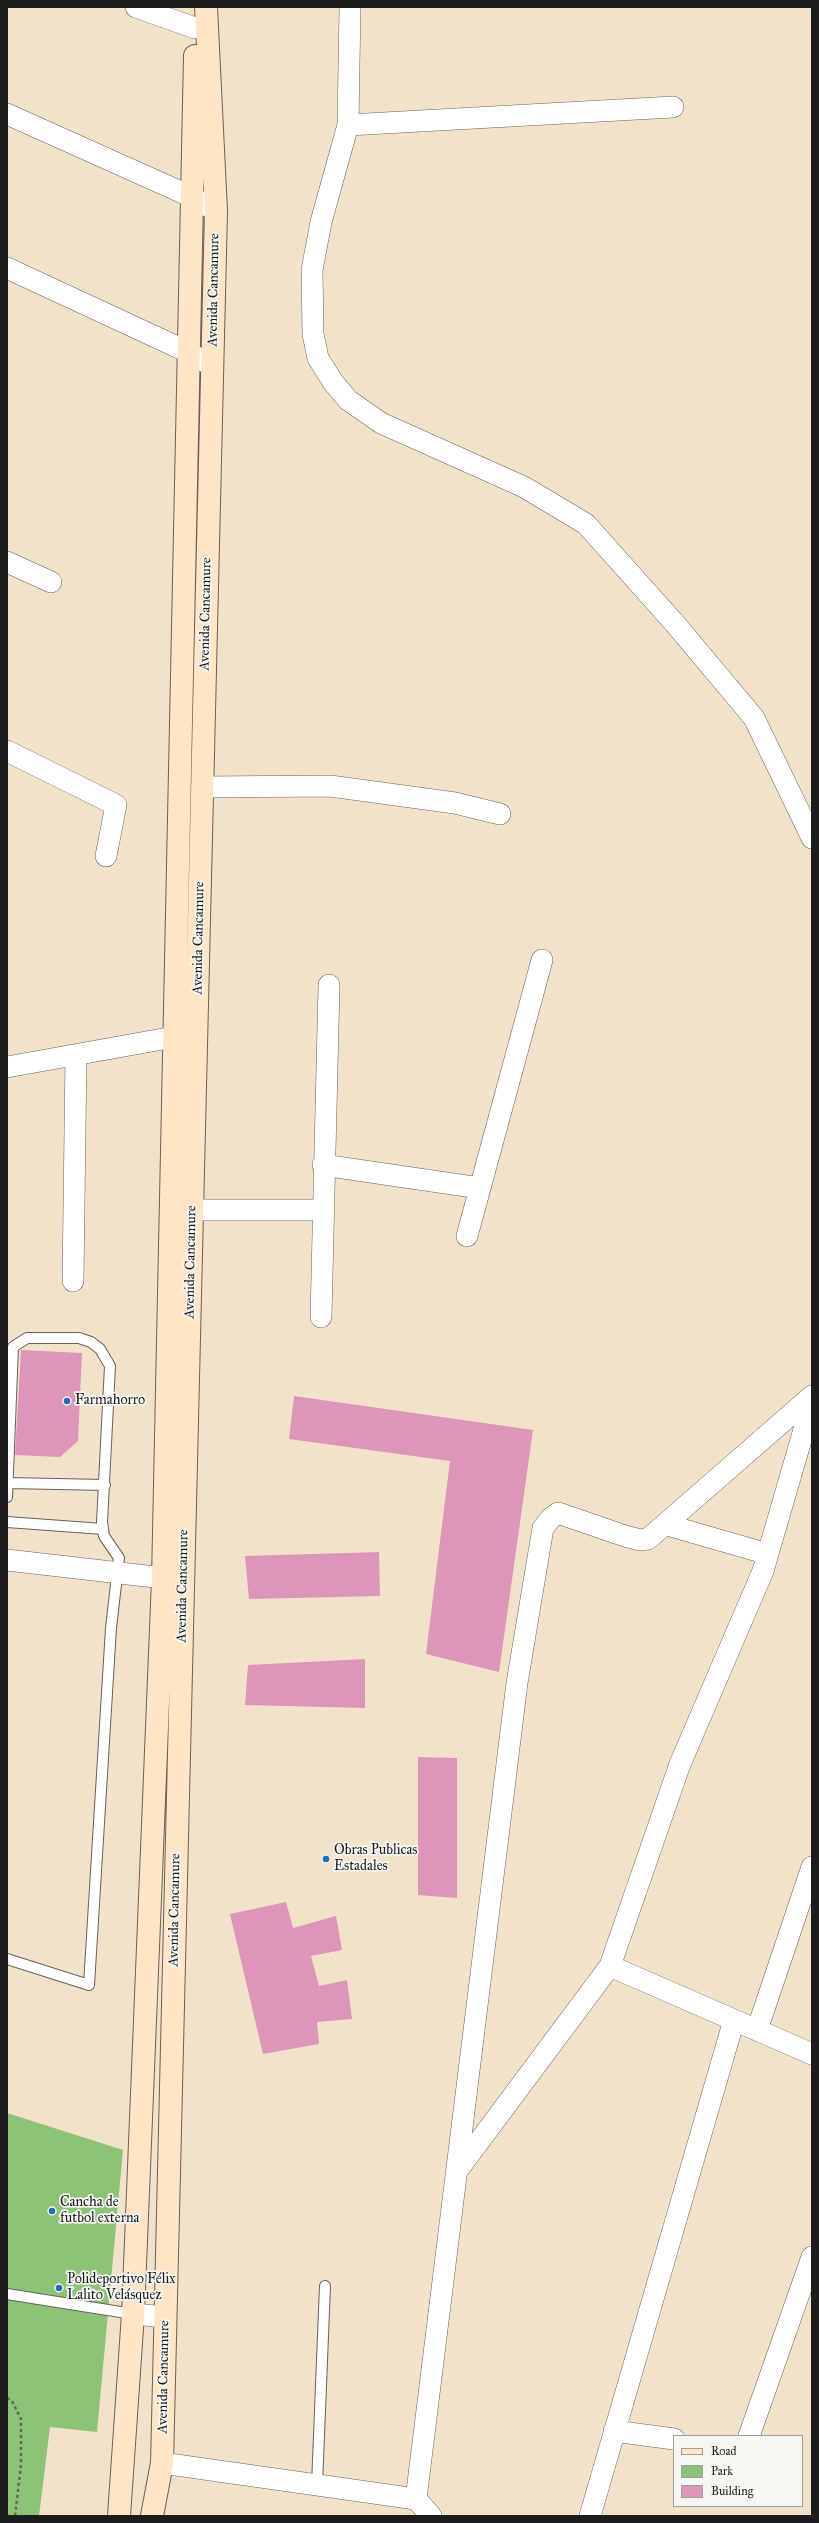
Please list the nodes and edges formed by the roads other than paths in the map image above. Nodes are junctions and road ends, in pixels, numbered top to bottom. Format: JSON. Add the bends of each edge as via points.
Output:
{"nodes":[{"id":1,"x":136,"y":7,"type":"edge"},
{"id":2,"x":206,"y":7,"type":"edge"},
{"id":3,"x":350,"y":7,"type":"edge"},
{"id":4,"x":195,"y":17,"type":"edge"},
{"id":5,"x":673,"y":107,"type":"dead end"},
{"id":6,"x":7,"y":114,"type":"edge"},
{"id":7,"x":348,"y":125,"type":"junction"},
{"id":8,"x":192,"y":197,"type":"junction"},
{"id":9,"x":216,"y":211,"type":"junction"},
{"id":10,"x":7,"y":268,"type":"edge"},
{"id":11,"x":188,"y":352,"type":"junction"},
{"id":12,"x":212,"y":366,"type":"junction"},
{"id":13,"x":7,"y":562,"type":"edge"},
{"id":14,"x":51,"y":582,"type":"dead end"},
{"id":15,"x":7,"y":752,"type":"edge"},
{"id":16,"x":202,"y":787,"type":"junction"},
{"id":17,"x":500,"y":814,"type":"dead end"},
{"id":18,"x":812,"y":838,"type":"edge"},
{"id":19,"x":106,"y":856,"type":"dead end"},
{"id":20,"x":542,"y":960,"type":"dead end"},
{"id":21,"x":329,"y":985,"type":"dead end"},
{"id":22,"x":174,"y":1037,"type":"junction"},
{"id":23,"x":76,"y":1055,"type":"junction"},
{"id":24,"x":7,"y":1067,"type":"edge"},
{"id":25,"x":323,"y":1165,"type":"junction"},
{"id":26,"x":480,"y":1188,"type":"junction"},
{"id":27,"x":192,"y":1210,"type":"junction"},
{"id":28,"x":322,"y":1210,"type":"junction"},
{"id":29,"x":467,"y":1236,"type":"dead end"},
{"id":30,"x":73,"y":1281,"type":"dead end"},
{"id":31,"x":321,"y":1317,"type":"dead end"},
{"id":32,"x":812,"y":1396,"type":"edge"},
{"id":33,"x":812,"y":1402,"type":"edge"},
{"id":34,"x":8,"y":1482,"type":"edge"},
{"id":35,"x":105,"y":1485,"type":"junction"},
{"id":36,"x":7,"y":1497,"type":"edge"},
{"id":37,"x":7,"y":1522,"type":"edge"},
{"id":38,"x":667,"y":1525,"type":"junction"},
{"id":39,"x":103,"y":1529,"type":"junction"},
{"id":40,"x":768,"y":1554,"type":"junction"},
{"id":41,"x":7,"y":1560,"type":"edge"},
{"id":42,"x":117,"y":1574,"type":"junction"},
{"id":43,"x":173,"y":1580,"type":"junction"},
{"id":44,"x":812,"y":1867,"type":"edge"},
{"id":45,"x":8,"y":1961,"type":"edge"},
{"id":46,"x":610,"y":1966,"type":"junction"},
{"id":47,"x":734,"y":2020,"type":"junction"},
{"id":48,"x":757,"y":2030,"type":"junction"},
{"id":49,"x":812,"y":2054,"type":"edge"},
{"id":50,"x":456,"y":2171,"type":"junction"},
{"id":51,"x":812,"y":2257,"type":"edge"},
{"id":52,"x":325,"y":2286,"type":"dead end"},
{"id":53,"x":7,"y":2294,"type":"edge"},
{"id":54,"x":133,"y":2314,"type":"junction"},
{"id":55,"x":165,"y":2317,"type":"junction"},
{"id":56,"x":614,"y":2431,"type":"junction"},
{"id":57,"x":749,"y":2435,"type":"edge"},
{"id":58,"x":673,"y":2439,"type":"edge"},
{"id":59,"x":162,"y":2463,"type":"junction"},
{"id":60,"x":317,"y":2485,"type":"junction"},
{"id":61,"x":416,"y":2499,"type":"junction"},
{"id":62,"x":119,"y":2516,"type":"edge"},
{"id":63,"x":152,"y":2516,"type":"edge"},
{"id":64,"x":431,"y":2516,"type":"edge"},
{"id":65,"x":590,"y":2516,"type":"edge"}],
"edges":[{"from":1,"to":4,"type":"street"},
{"from":2,"to":9,"type":"main road","name":"Avenida Cancamure"},
{"from":3,"to":7,"type":"street"},
{"from":4,"to":8,"type":"main road","name":"Avenida Cancamure"},
{"from":5,"to":7,"type":"street"},
{"from":6,"to":8,"type":"street"},
{"from":7,"to":18,"type":"street","via":[[321,222],[312,270],[313,334],[318,358],[333,382],[348,400],[381,423],[524,487],[586,524],[677,626],[754,718]]},
{"from":8,"to":9,"type":"street"},
{"from":8,"to":11,"type":"main road","name":"Avenida Cancamure"},
{"from":9,"to":12,"type":"main road","name":"Avenida Cancamure"},
{"from":10,"to":11,"type":"street"},
{"from":11,"to":12,"type":"street"},
{"from":11,"to":22,"type":"main road","name":"Avenida Cancamure"},
{"from":12,"to":16,"type":"main road","name":"Avenida Cancamure"},
{"from":13,"to":14,"type":"street"},
{"from":15,"to":19,"type":"street","via":[[116,805]]},
{"from":16,"to":17,"type":"street","via":[[330,786],[455,803]]},
{"from":16,"to":27,"type":"main road","name":"Avenida Cancamure"},
{"from":20,"to":26,"type":"street"},
{"from":21,"to":25,"type":"street"},
{"from":22,"to":23,"type":"street"},
{"from":22,"to":43,"type":"main road","name":"Avenida Cancamure"},
{"from":23,"to":24,"type":"street"},
{"from":23,"to":30,"type":"street"},
{"from":25,"to":26,"type":"street"},
{"from":25,"to":28,"type":"street"},
{"from":26,"to":29,"type":"street"},
{"from":27,"to":28,"type":"street"},
{"from":27,"to":43,"type":"main road","name":"Avenida Cancamure"},
{"from":28,"to":31,"type":"street"},
{"from":32,"to":38,"type":"street"},
{"from":33,"to":40,"type":"street"},
{"from":34,"to":35,"type":"lane"},
{"from":34,"to":35,"type":"lane","via":[[13,1347],[27,1338],[79,1338],[92,1342],[106,1356],[110,1366]]},
{"from":34,"to":36,"type":"lane"},
{"from":35,"to":39,"type":"lane"},
{"from":37,"to":39,"type":"lane"},
{"from":38,"to":40,"type":"street"},
{"from":38,"to":50,"type":"street","via":[[648,1539],[640,1540],[558,1513],[543,1528],[517,1683]]},
{"from":39,"to":42,"type":"lane","via":[[104,1536],[119,1558]]},
{"from":40,"to":46,"type":"street","via":[[680,1764]]},
{"from":41,"to":42,"type":"street"},
{"from":42,"to":43,"type":"street"},
{"from":42,"to":45,"type":"lane","via":[[89,1984]]},
{"from":43,"to":54,"type":"main road","name":"Avenida Cancamure"},
{"from":43,"to":55,"type":"main road","name":"Avenida Cancamure"},
{"from":44,"to":48,"type":"street"},
{"from":46,"to":47,"type":"street"},
{"from":46,"to":50,"type":"street"},
{"from":47,"to":48,"type":"street"},
{"from":47,"to":56,"type":"street"},
{"from":48,"to":49,"type":"street"},
{"from":50,"to":61,"type":"street"},
{"from":51,"to":57,"type":"street"},
{"from":52,"to":60,"type":"lane"},
{"from":53,"to":54,"type":"lane"},
{"from":54,"to":55,"type":"street"},
{"from":54,"to":62,"type":"main road","name":"Avenida Cancamure"},
{"from":55,"to":59,"type":"main road","name":"Avenida Cancamure"},
{"from":56,"to":58,"type":"street"},
{"from":56,"to":65,"type":"street"},
{"from":59,"to":60,"type":"street"},
{"from":59,"to":63,"type":"main road","name":"Avenida Cancamure"},
{"from":60,"to":61,"type":"street"},
{"from":61,"to":64,"type":"street"}]}
